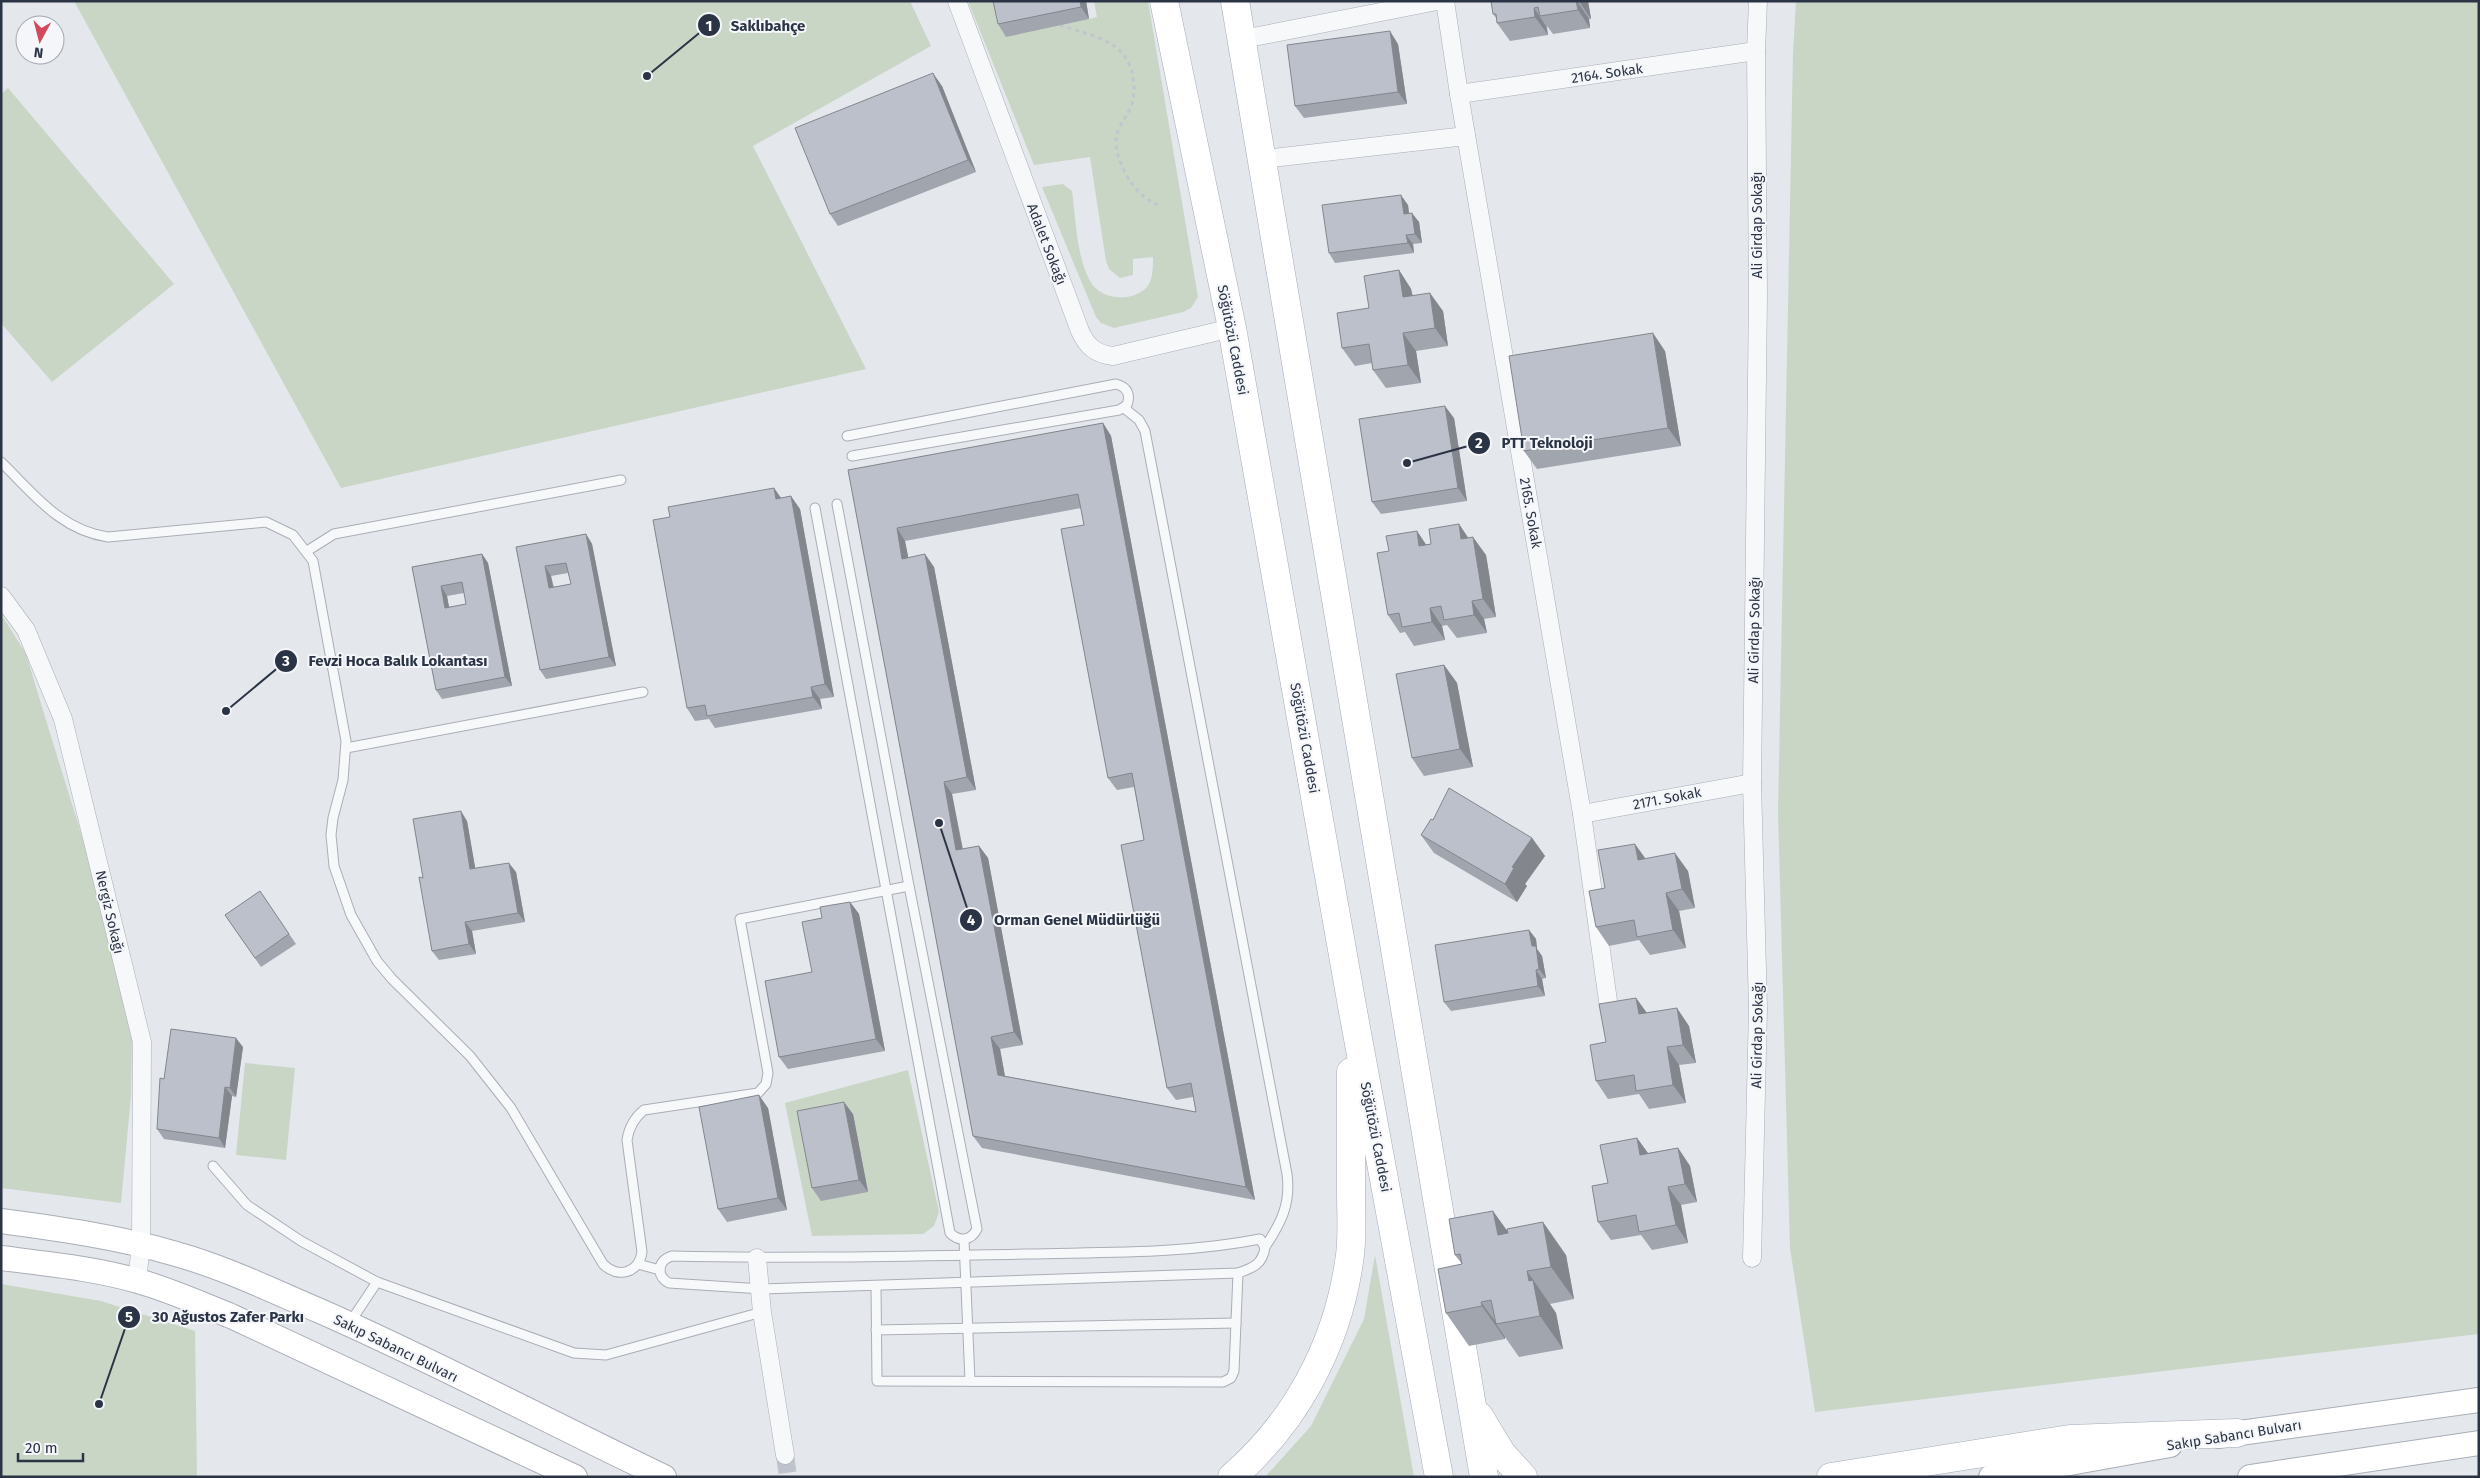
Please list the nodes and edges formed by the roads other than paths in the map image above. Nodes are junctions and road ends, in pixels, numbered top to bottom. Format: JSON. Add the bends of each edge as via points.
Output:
{"nodes":[{"id":1,"x":957,"y":1,"type":"edge"},
{"id":2,"x":1164,"y":1,"type":"edge"},
{"id":3,"x":1235,"y":1,"type":"edge"},
{"id":4,"x":1437,"y":1,"type":"edge"},
{"id":5,"x":1445,"y":1,"type":"edge"},
{"id":6,"x":1758,"y":1,"type":"edge"},
{"id":7,"x":1243,"y":39,"type":"junction"},
{"id":8,"x":1756,"y":51,"type":"junction"},
{"id":9,"x":1458,"y":94,"type":"junction"},
{"id":10,"x":1466,"y":136,"type":"junction"},
{"id":11,"x":1262,"y":159,"type":"junction"},
{"id":12,"x":1232,"y":328,"type":"junction"},
{"id":13,"x":1124,"y":408,"type":"junction"},
{"id":14,"x":848,"y":436,"type":"dead end"},
{"id":15,"x":852,"y":456,"type":"dead end"},
{"id":16,"x":1,"y":462,"type":"edge"},
{"id":17,"x":620,"y":480,"type":"dead end"},
{"id":18,"x":837,"y":504,"type":"dead end"},
{"id":19,"x":814,"y":508,"type":"dead end"},
{"id":20,"x":307,"y":551,"type":"junction"},
{"id":21,"x":1,"y":596,"type":"edge"},
{"id":22,"x":643,"y":692,"type":"dead end"},
{"id":23,"x":346,"y":748,"type":"junction"},
{"id":24,"x":1752,"y":783,"type":"junction"},
{"id":25,"x":1582,"y":814,"type":"junction"},
{"id":26,"x":909,"y":886,"type":"junction"},
{"id":27,"x":884,"y":890,"type":"junction"},
{"id":28,"x":1608,"y":1001,"type":"edge"},
{"id":29,"x":1352,"y":1006,"type":"junction"},
{"id":30,"x":213,"y":1166,"type":"dead end"},
{"id":31,"x":1,"y":1221,"type":"edge"},
{"id":32,"x":964,"y":1240,"type":"junction"},
{"id":33,"x":141,"y":1245,"type":"junction"},
{"id":34,"x":1265,"y":1247,"type":"junction"},
{"id":35,"x":965,"y":1255,"type":"junction"},
{"id":36,"x":1,"y":1258,"type":"edge"},
{"id":37,"x":757,"y":1258,"type":"junction"},
{"id":38,"x":1752,"y":1258,"type":"dead end"},
{"id":39,"x":638,"y":1264,"type":"junction"},
{"id":40,"x":660,"y":1270,"type":"junction"},
{"id":41,"x":1238,"y":1273,"type":"junction"},
{"id":42,"x":137,"y":1281,"type":"junction"},
{"id":43,"x":377,"y":1282,"type":"junction"},
{"id":44,"x":966,"y":1283,"type":"junction"},
{"id":45,"x":876,"y":1286,"type":"junction"},
{"id":46,"x":762,"y":1289,"type":"junction"},
{"id":47,"x":762,"y":1312,"type":"junction"},
{"id":48,"x":1236,"y":1323,"type":"junction"},
{"id":49,"x":349,"y":1324,"type":"junction"},
{"id":50,"x":968,"y":1328,"type":"junction"},
{"id":51,"x":876,"y":1330,"type":"junction"},
{"id":52,"x":970,"y":1381,"type":"junction"},
{"id":53,"x":1470,"y":1400,"type":"junction"},
{"id":54,"x":2479,"y":1400,"type":"edge"},
{"id":55,"x":2237,"y":1433,"type":"junction"},
{"id":56,"x":2479,"y":1443,"type":"edge"},
{"id":57,"x":785,"y":1456,"type":"tunnel mouth"},
{"id":58,"x":575,"y":1477,"type":"edge"},
{"id":59,"x":664,"y":1477,"type":"edge"},
{"id":60,"x":1232,"y":1477,"type":"edge"},
{"id":61,"x":1440,"y":1477,"type":"edge"},
{"id":62,"x":1484,"y":1477,"type":"edge"},
{"id":63,"x":1524,"y":1477,"type":"edge"},
{"id":64,"x":1831,"y":1477,"type":"edge"},
{"id":65,"x":1991,"y":1477,"type":"edge"},
{"id":66,"x":2250,"y":1477,"type":"edge"}],
"edges":[{"from":1,"to":12,"type":"street","name":"Adalet Sokağı","via":[[1087,344],[1098,352],[1113,356]]},
{"from":2,"to":12,"type":"main road","name":"Söğütözü Caddesi"},
{"from":3,"to":7,"type":"main road"},
{"from":4,"to":7,"type":"street"},
{"from":5,"to":9,"type":"street","name":"2165. Sokak"},
{"from":6,"to":8,"type":"street","name":"Ali Girdap Sokağı"},
{"from":7,"to":11,"type":"main road"},
{"from":8,"to":9,"type":"street","name":"2164. Sokak"},
{"from":8,"to":24,"type":"street","name":"Ali Girdap Sokağı","via":[[1758,296]]},
{"from":9,"to":10,"type":"street","name":"2165. Sokak"},
{"from":10,"to":11,"type":"street"},
{"from":10,"to":25,"type":"street","name":"2165. Sokak"},
{"from":11,"to":53,"type":"main road"},
{"from":12,"to":29,"type":"main road","name":"Söğütözü Caddesi"},
{"from":13,"to":14,"type":"lane","via":[[1129,395],[1126,389],[1116,384]]},
{"from":13,"to":15,"type":"lane"},
{"from":13,"to":34,"type":"lane","via":[[1145,431],[1287,1174],[1286,1212]]},
{"from":16,"to":20,"type":"lane","via":[[66,524],[93,535],[108,537],[266,522],[293,535]]},
{"from":17,"to":20,"type":"lane","via":[[334,534]]},
{"from":18,"to":26,"type":"lane"},
{"from":19,"to":27,"type":"lane"},
{"from":20,"to":23,"type":"lane","via":[[313,561]]},
{"from":21,"to":33,"type":"street","name":"Nergiz Sokağı","via":[[26,630],[63,719],[142,1042]]},
{"from":22,"to":23,"type":"lane"},
{"from":23,"to":39,"type":"lane","via":[[332,818],[332,850],[350,915],[362,938],[392,979],[449,1034],[500,1093],[603,1264],[621,1273]]},
{"from":24,"to":25,"type":"street","name":"2171. Sokak"},
{"from":24,"to":38,"type":"street","name":"Ali Girdap Sokağı","via":[[1758,1008]]},
{"from":25,"to":28,"type":"street","name":"2165. Sokak"},
{"from":26,"to":27,"type":"lane"},
{"from":26,"to":32,"type":"lane","via":[[977,1229],[972,1237]]},
{"from":27,"to":32,"type":"lane","via":[[950,1233]]},
{"from":27,"to":39,"type":"lane","via":[[740,919],[768,1079],[758,1093],[644,1110],[632,1123],[627,1140],[642,1252]]},
{"from":29,"to":60,"type":"main road","via":[[1350,1260],[1338,1315],[1296,1405],[1254,1458]]},
{"from":29,"to":61,"type":"main road","name":"Söğütözü Caddesi"},
{"from":30,"to":43,"type":"lane","via":[[247,1205],[301,1241]]},
{"from":31,"to":33,"type":"street","name":"Sakıp Sabancı Bulvarı","via":[[81,1232]]},
{"from":32,"to":35,"type":"lane"},
{"from":33,"to":42,"type":"street","name":"Nergiz Sokağı"},
{"from":33,"to":49,"type":"street","name":"Sakıp Sabancı Bulvarı","via":[[233,1273]]},
{"from":34,"to":35,"type":"lane","via":[[1260,1239],[1217,1248]]},
{"from":34,"to":41,"type":"lane","via":[[1260,1263]]},
{"from":35,"to":37,"type":"lane"},
{"from":35,"to":44,"type":"lane"},
{"from":36,"to":42,"type":"street","via":[[82,1269]]},
{"from":37,"to":40,"type":"lane","via":[[672,1256],[663,1260]]},
{"from":37,"to":46,"type":"street"},
{"from":39,"to":40,"type":"lane"},
{"from":40,"to":46,"type":"lane","via":[[669,1283]]},
{"from":41,"to":44,"type":"lane"},
{"from":41,"to":48,"type":"lane"},
{"from":42,"to":58,"type":"street","via":[[231,1316]]},
{"from":43,"to":47,"type":"lane","via":[[574,1353],[606,1355]]},
{"from":43,"to":49,"type":"lane"},
{"from":44,"to":45,"type":"lane"},
{"from":44,"to":50,"type":"lane"},
{"from":45,"to":46,"type":"lane"},
{"from":45,"to":51,"type":"lane"},
{"from":46,"to":47,"type":"street"},
{"from":47,"to":57,"type":"street"},
{"from":48,"to":50,"type":"lane"},
{"from":48,"to":52,"type":"lane","via":[[1233,1375],[1223,1382]]},
{"from":49,"to":59,"type":"street","name":"Sakıp Sabancı Bulvarı"},
{"from":50,"to":51,"type":"lane"},
{"from":50,"to":52,"type":"lane"},
{"from":51,"to":52,"type":"lane","via":[[877,1381]]},
{"from":53,"to":62,"type":"main road"},
{"from":53,"to":63,"type":"main road","via":[[1502,1454]]},
{"from":54,"to":55,"type":"street","name":"Sakıp Sabancı Bulvarı"},
{"from":55,"to":64,"type":"main road","via":[[2070,1439]]},
{"from":55,"to":65,"type":"street","name":"Sakıp Sabancı Bulvarı"},
{"from":56,"to":66,"type":"street"}]}
